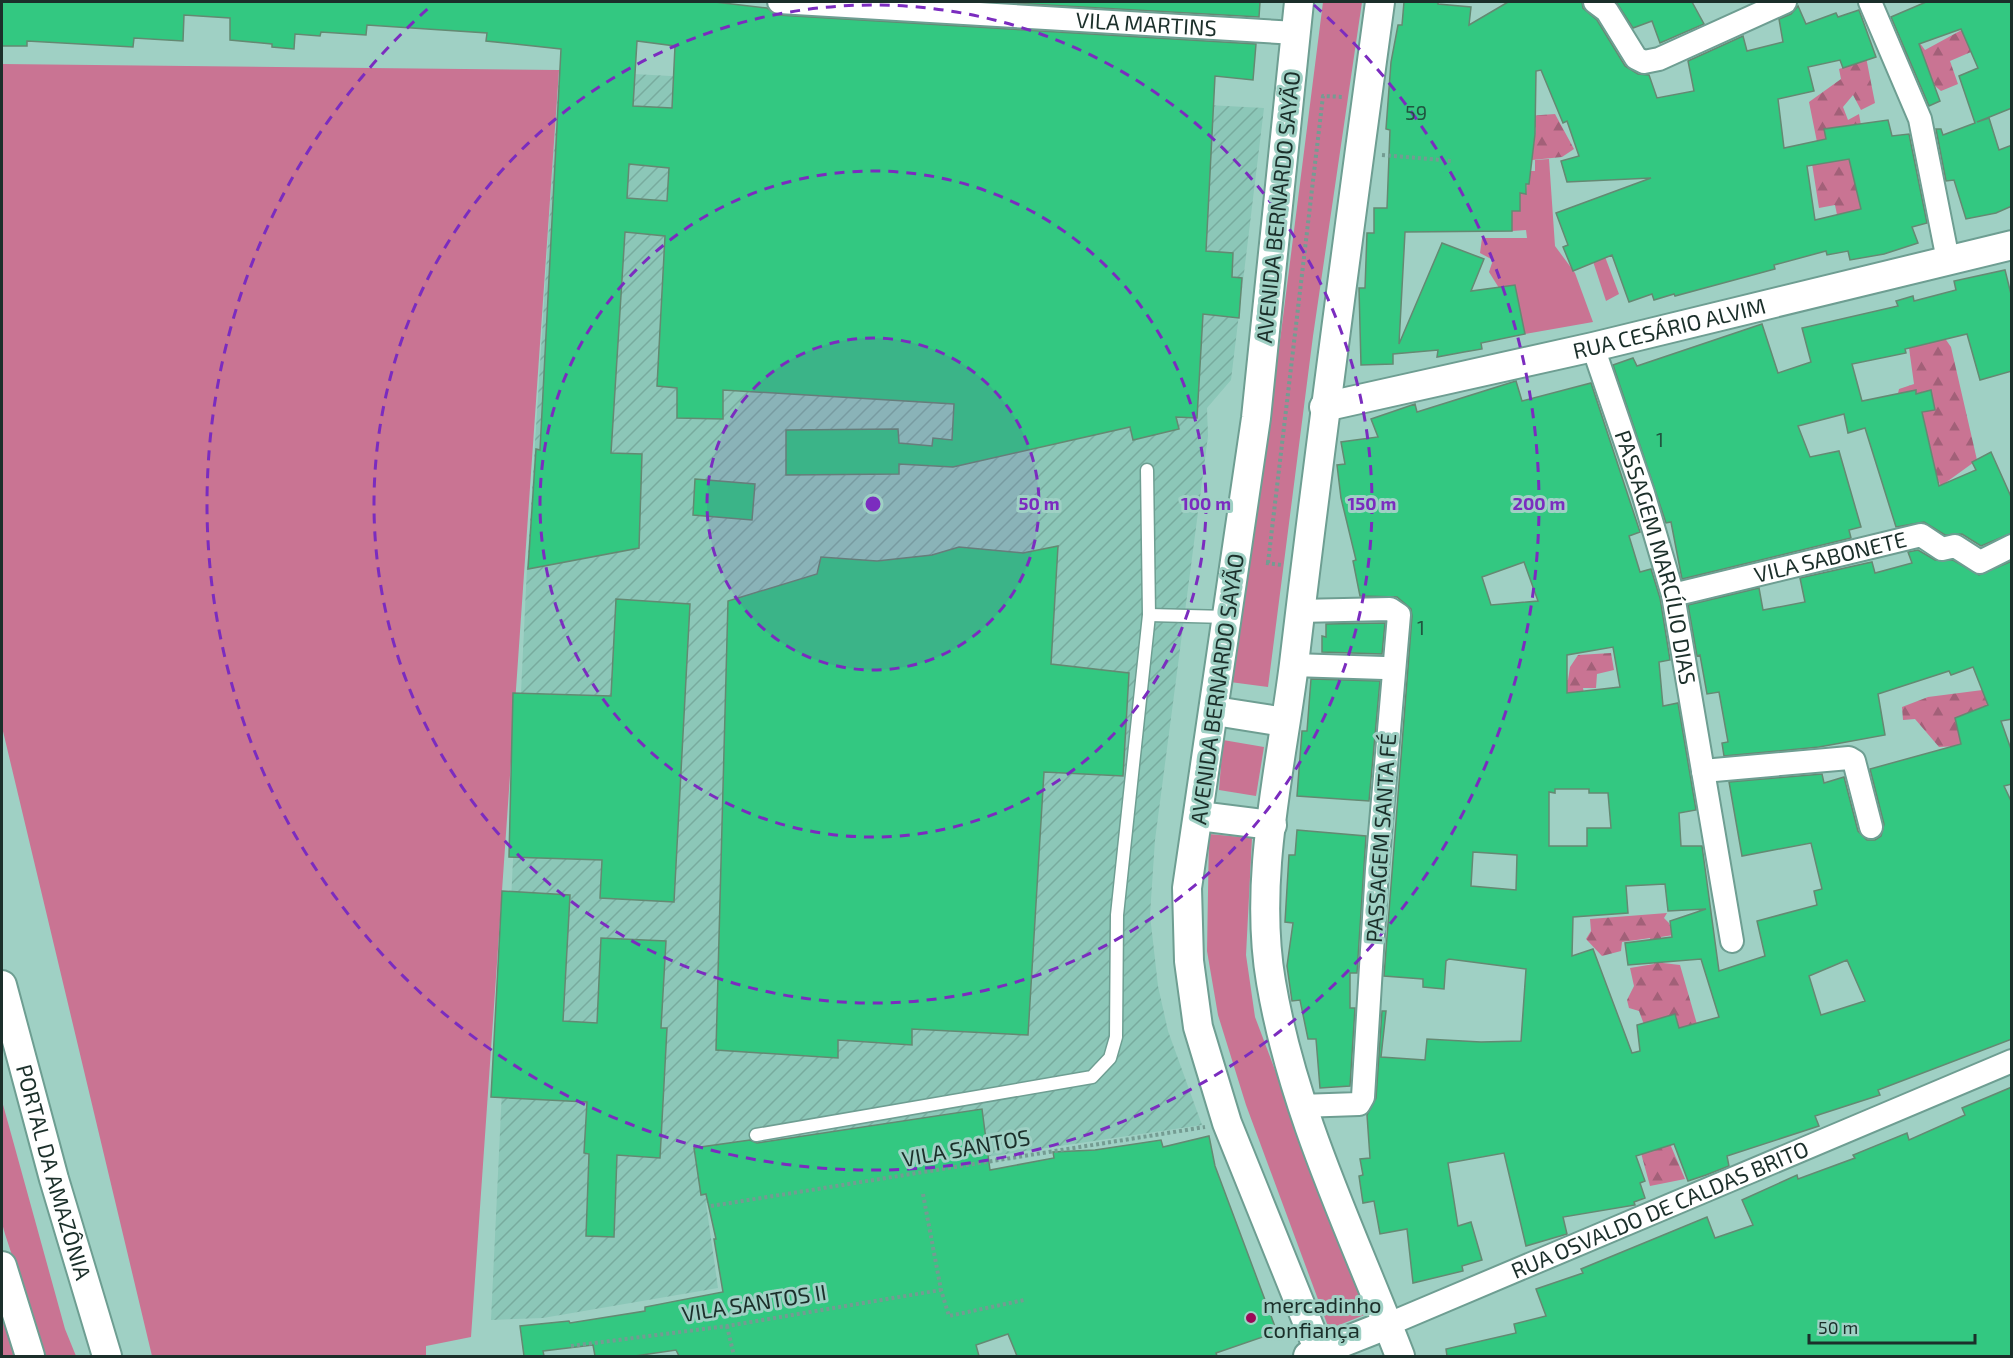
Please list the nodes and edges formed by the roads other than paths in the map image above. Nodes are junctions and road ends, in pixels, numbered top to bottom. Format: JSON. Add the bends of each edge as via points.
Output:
{"nodes":[{"id":1,"x":779,"y":2,"type":"edge"},
{"id":2,"x":1299,"y":2,"type":"edge"},
{"id":3,"x":1380,"y":2,"type":"edge"},
{"id":4,"x":1595,"y":2,"type":"edge"},
{"id":5,"x":1785,"y":2,"type":"edge"},
{"id":6,"x":1870,"y":2,"type":"edge"},
{"id":7,"x":810,"y":3,"type":"edge"},
{"id":8,"x":1296,"y":33,"type":"junction"},
{"id":9,"x":2012,"y":245,"type":"edge"},
{"id":10,"x":1948,"y":260,"type":"junction"},
{"id":11,"x":1593,"y":347,"type":"junction"},
{"id":12,"x":1324,"y":407,"type":"junction"},
{"id":13,"x":1147,"y":470,"type":"dead end"},
{"id":14,"x":2012,"y":546,"type":"edge"},
{"id":15,"x":1673,"y":595,"type":"junction"},
{"id":16,"x":1298,"y":610,"type":"junction"},
{"id":17,"x":1149,"y":615,"type":"junction"},
{"id":18,"x":1228,"y":617,"type":"junction"},
{"id":19,"x":1293,"y":665,"type":"junction"},
{"id":20,"x":1384,"y":668,"type":"dead end"},
{"id":21,"x":1215,"y":711,"type":"junction"},
{"id":22,"x":1285,"y":722,"type":"junction"},
{"id":23,"x":1703,"y":771,"type":"junction"},
{"id":24,"x":1199,"y":816,"type":"junction"},
{"id":25,"x":1272,"y":825,"type":"junction"},
{"id":26,"x":1871,"y":827,"type":"dead end"},
{"id":27,"x":1732,"y":941,"type":"dead end"},
{"id":28,"x":2,"y":985,"type":"edge"},
{"id":29,"x":2012,"y":1060,"type":"edge"},
{"id":30,"x":1300,"y":1106,"type":"junction"},
{"id":31,"x":756,"y":1135,"type":"dead end"},
{"id":32,"x":2,"y":1266,"type":"edge"},
{"id":33,"x":1389,"y":1324,"type":"junction"},
{"id":34,"x":1316,"y":1355,"type":"edge"},
{"id":35,"x":1393,"y":1355,"type":"edge"},
{"id":36,"x":30,"y":1356,"type":"edge"},
{"id":37,"x":107,"y":1356,"type":"edge"}],
"edges":[{"from":1,"to":7,"type":"street","name":"VILA MARTINS"},
{"from":2,"to":8,"type":"street","name":"AVENIDA BERNARDO SAYÃO"},
{"from":3,"to":12,"type":"street","via":[[1343,293]]},
{"from":4,"to":5,"type":"street","via":[[1607,11],[1636,58],[1644,62],[1659,59]]},
{"from":6,"to":10,"type":"street","via":[[1920,118]]},
{"from":7,"to":8,"type":"street","name":"VILA MARTINS"},
{"from":8,"to":18,"type":"street","name":"AVENIDA BERNARDO SAYÃO","via":[[1256,418]]},
{"from":9,"to":10,"type":"street","name":"RUA CESÁRIO ALVIM"},
{"from":10,"to":11,"type":"street","name":"RUA CESÁRIO ALVIM"},
{"from":11,"to":12,"type":"street","name":"RUA CESÁRIO ALVIM"},
{"from":11,"to":15,"type":"street","name":"PASSAGEM MARCÍLIO DIAS"},
{"from":12,"to":16,"type":"street"},
{"from":13,"to":17,"type":"lane"},
{"from":14,"to":15,"type":"street","name":"VILA SABONETE","via":[[1980,562],[1955,546],[1942,549],[1921,536]]},
{"from":15,"to":23,"type":"street","name":"PASSAGEM MARCÍLIO DIAS"},
{"from":16,"to":19,"type":"street"},
{"from":16,"to":30,"type":"street","name":"PASSAGEM SANTA FÉ","via":[[1390,609],[1399,615],[1377,869],[1363,1097],[1359,1104]]},
{"from":17,"to":18,"type":"lane"},
{"from":17,"to":31,"type":"lane","via":[[1117,915],[1116,1037],[1110,1058],[1092,1077]]},
{"from":18,"to":21,"type":"street","name":"AVENIDA BERNARDO SAYÃO"},
{"from":19,"to":20,"type":"street"},
{"from":19,"to":22,"type":"street"},
{"from":21,"to":22,"type":"street"},
{"from":21,"to":24,"type":"street","name":"AVENIDA BERNARDO SAYÃO"},
{"from":22,"to":25,"type":"street"},
{"from":23,"to":26,"type":"street","via":[[1849,758],[1854,761]]},
{"from":23,"to":27,"type":"street","name":"PASSAGEM MARCÍLIO DIAS"},
{"from":24,"to":25,"type":"street"},
{"from":24,"to":34,"type":"street","name":"AVENIDA BERNARDO SAYÃO","via":[[1187,888],[1189,961],[1198,1027],[1227,1123]]},
{"from":25,"to":30,"type":"street","via":[[1265,908],[1270,981]]},
{"from":28,"to":37,"type":"street","name":"PORTAL DA AMAZÔNIA"},
{"from":29,"to":33,"type":"street","name":"RUA OSVALDO DE CALDAS BRITO"},
{"from":30,"to":33,"type":"street"},
{"from":32,"to":36,"type":"street"},
{"from":33,"to":34,"type":"street","name":"RUA OSVALDO DE CALDAS BRITO"},
{"from":33,"to":35,"type":"street"}]}
